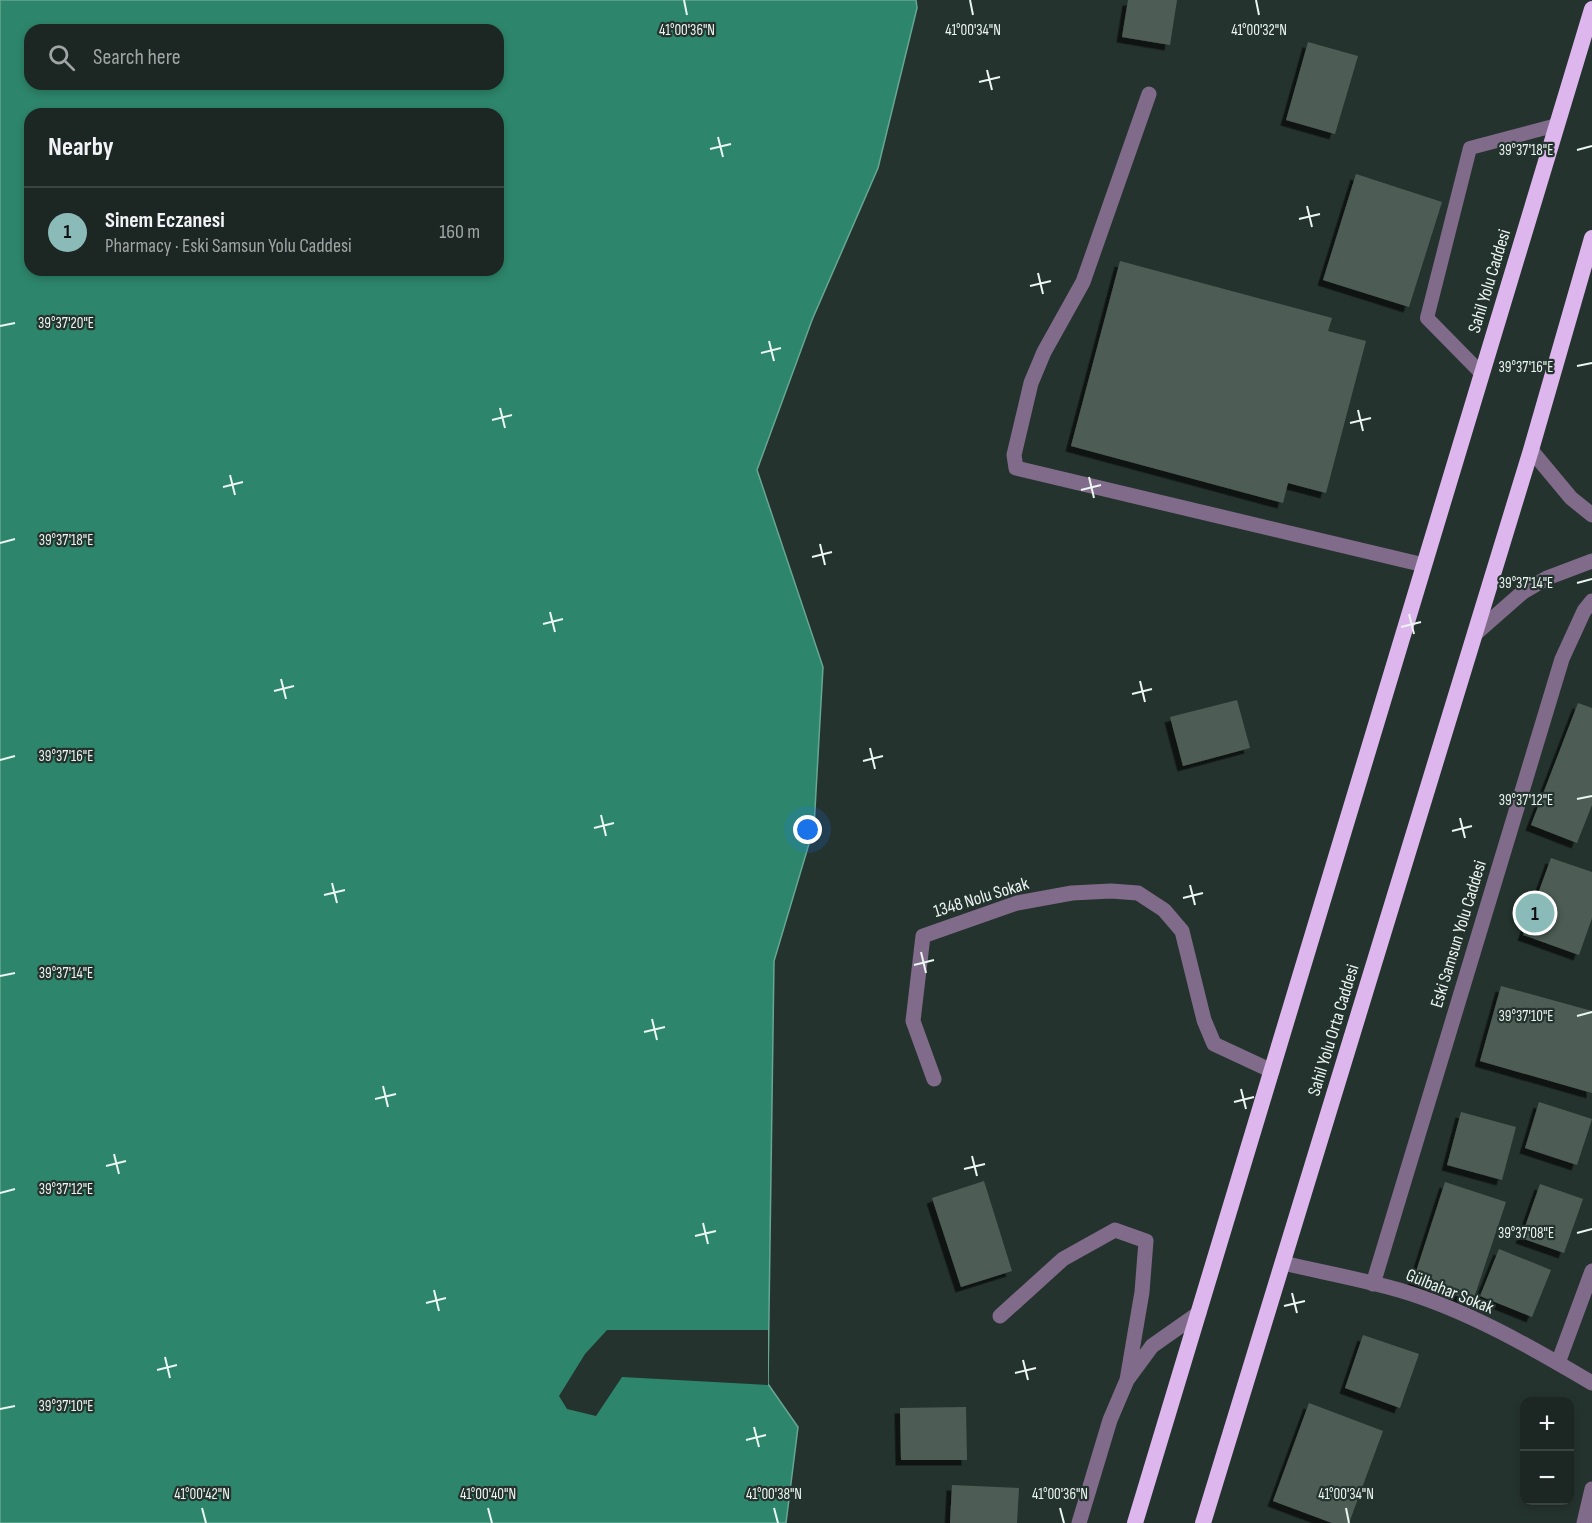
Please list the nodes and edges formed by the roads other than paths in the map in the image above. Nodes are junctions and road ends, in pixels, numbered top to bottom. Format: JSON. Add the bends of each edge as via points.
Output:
{"nodes":[{"id":1,"x":1592,"y":9,"type":"edge"},
{"id":2,"x":1149,"y":94,"type":"dead end"},
{"id":3,"x":1557,"y":125,"type":"junction"},
{"id":4,"x":1592,"y":238,"type":"edge"},
{"id":5,"x":1482,"y":374,"type":"junction"},
{"id":6,"x":1532,"y":450,"type":"junction"},
{"id":7,"x":1592,"y":515,"type":"edge"},
{"id":8,"x":1592,"y":561,"type":"edge"},
{"id":9,"x":1424,"y":565,"type":"junction"},
{"id":10,"x":1592,"y":601,"type":"edge"},
{"id":11,"x":1475,"y":634,"type":"junction"},
{"id":12,"x":1272,"y":1071,"type":"junction"},
{"id":13,"x":934,"y":1079,"type":"dead end"},
{"id":14,"x":1283,"y":1263,"type":"junction"},
{"id":15,"x":1592,"y":1270,"type":"edge"},
{"id":16,"x":1373,"y":1284,"type":"junction"},
{"id":17,"x":1198,"y":1313,"type":"junction"},
{"id":18,"x":1000,"y":1316,"type":"dead end"},
{"id":19,"x":1558,"y":1363,"type":"junction"},
{"id":20,"x":1127,"y":1380,"type":"junction"},
{"id":21,"x":1592,"y":1383,"type":"edge"},
{"id":22,"x":1592,"y":1489,"type":"edge"},
{"id":23,"x":1079,"y":1523,"type":"edge"},
{"id":24,"x":1135,"y":1523,"type":"edge"},
{"id":25,"x":1203,"y":1523,"type":"edge"},
{"id":26,"x":1584,"y":1523,"type":"edge"}],
"edges":[{"from":1,"to":3,"type":"highway","name":"Sahil Yolu Caddesi"},
{"from":2,"to":9,"type":"street","via":[[1083,282],[1031,383],[1014,455],[1016,468]]},
{"from":3,"to":5,"type":"highway","name":"Sahil Yolu Caddesi"},
{"from":3,"to":5,"type":"lane","via":[[1470,148],[1427,318]]},
{"from":4,"to":6,"type":"highway"},
{"from":5,"to":9,"type":"highway","name":"Sahil Yolu Caddesi"},
{"from":6,"to":7,"type":"street","via":[[1571,498]]},
{"from":6,"to":11,"type":"highway","name":"Sahil Yolu Orta Caddesi"},
{"from":8,"to":11,"type":"street","via":[[1523,592]]},
{"from":9,"to":12,"type":"highway"},
{"from":10,"to":16,"type":"street","name":"Eski Samsun Yolu Caddesi","via":[[1562,659]]},
{"from":11,"to":14,"type":"highway","name":"Sahil Yolu Orta Caddesi"},
{"from":12,"to":13,"type":"street","name":"1348 Nolu Sokak","via":[[1214,1044],[1204,1020],[1182,931],[1164,910],[1138,893],[1111,891],[1017,903],[923,936],[913,1021]]},
{"from":12,"to":17,"type":"highway"},
{"from":14,"to":16,"type":"street","name":"Gülbahar Sokak"},
{"from":14,"to":25,"type":"highway","name":"Sahil Yolu Orta Caddesi"},
{"from":15,"to":19,"type":"street"},
{"from":16,"to":19,"type":"street","name":"Gülbahar Sokak","via":[[1443,1305]]},
{"from":17,"to":20,"type":"street","via":[[1152,1346]]},
{"from":17,"to":24,"type":"highway"},
{"from":18,"to":20,"type":"street","via":[[1063,1259],[1115,1230],[1146,1241]]},
{"from":19,"to":21,"type":"street","name":"Gülbahar Sokak"},
{"from":20,"to":23,"type":"street","via":[[1110,1420]]},
{"from":22,"to":26,"type":"street"}]}
